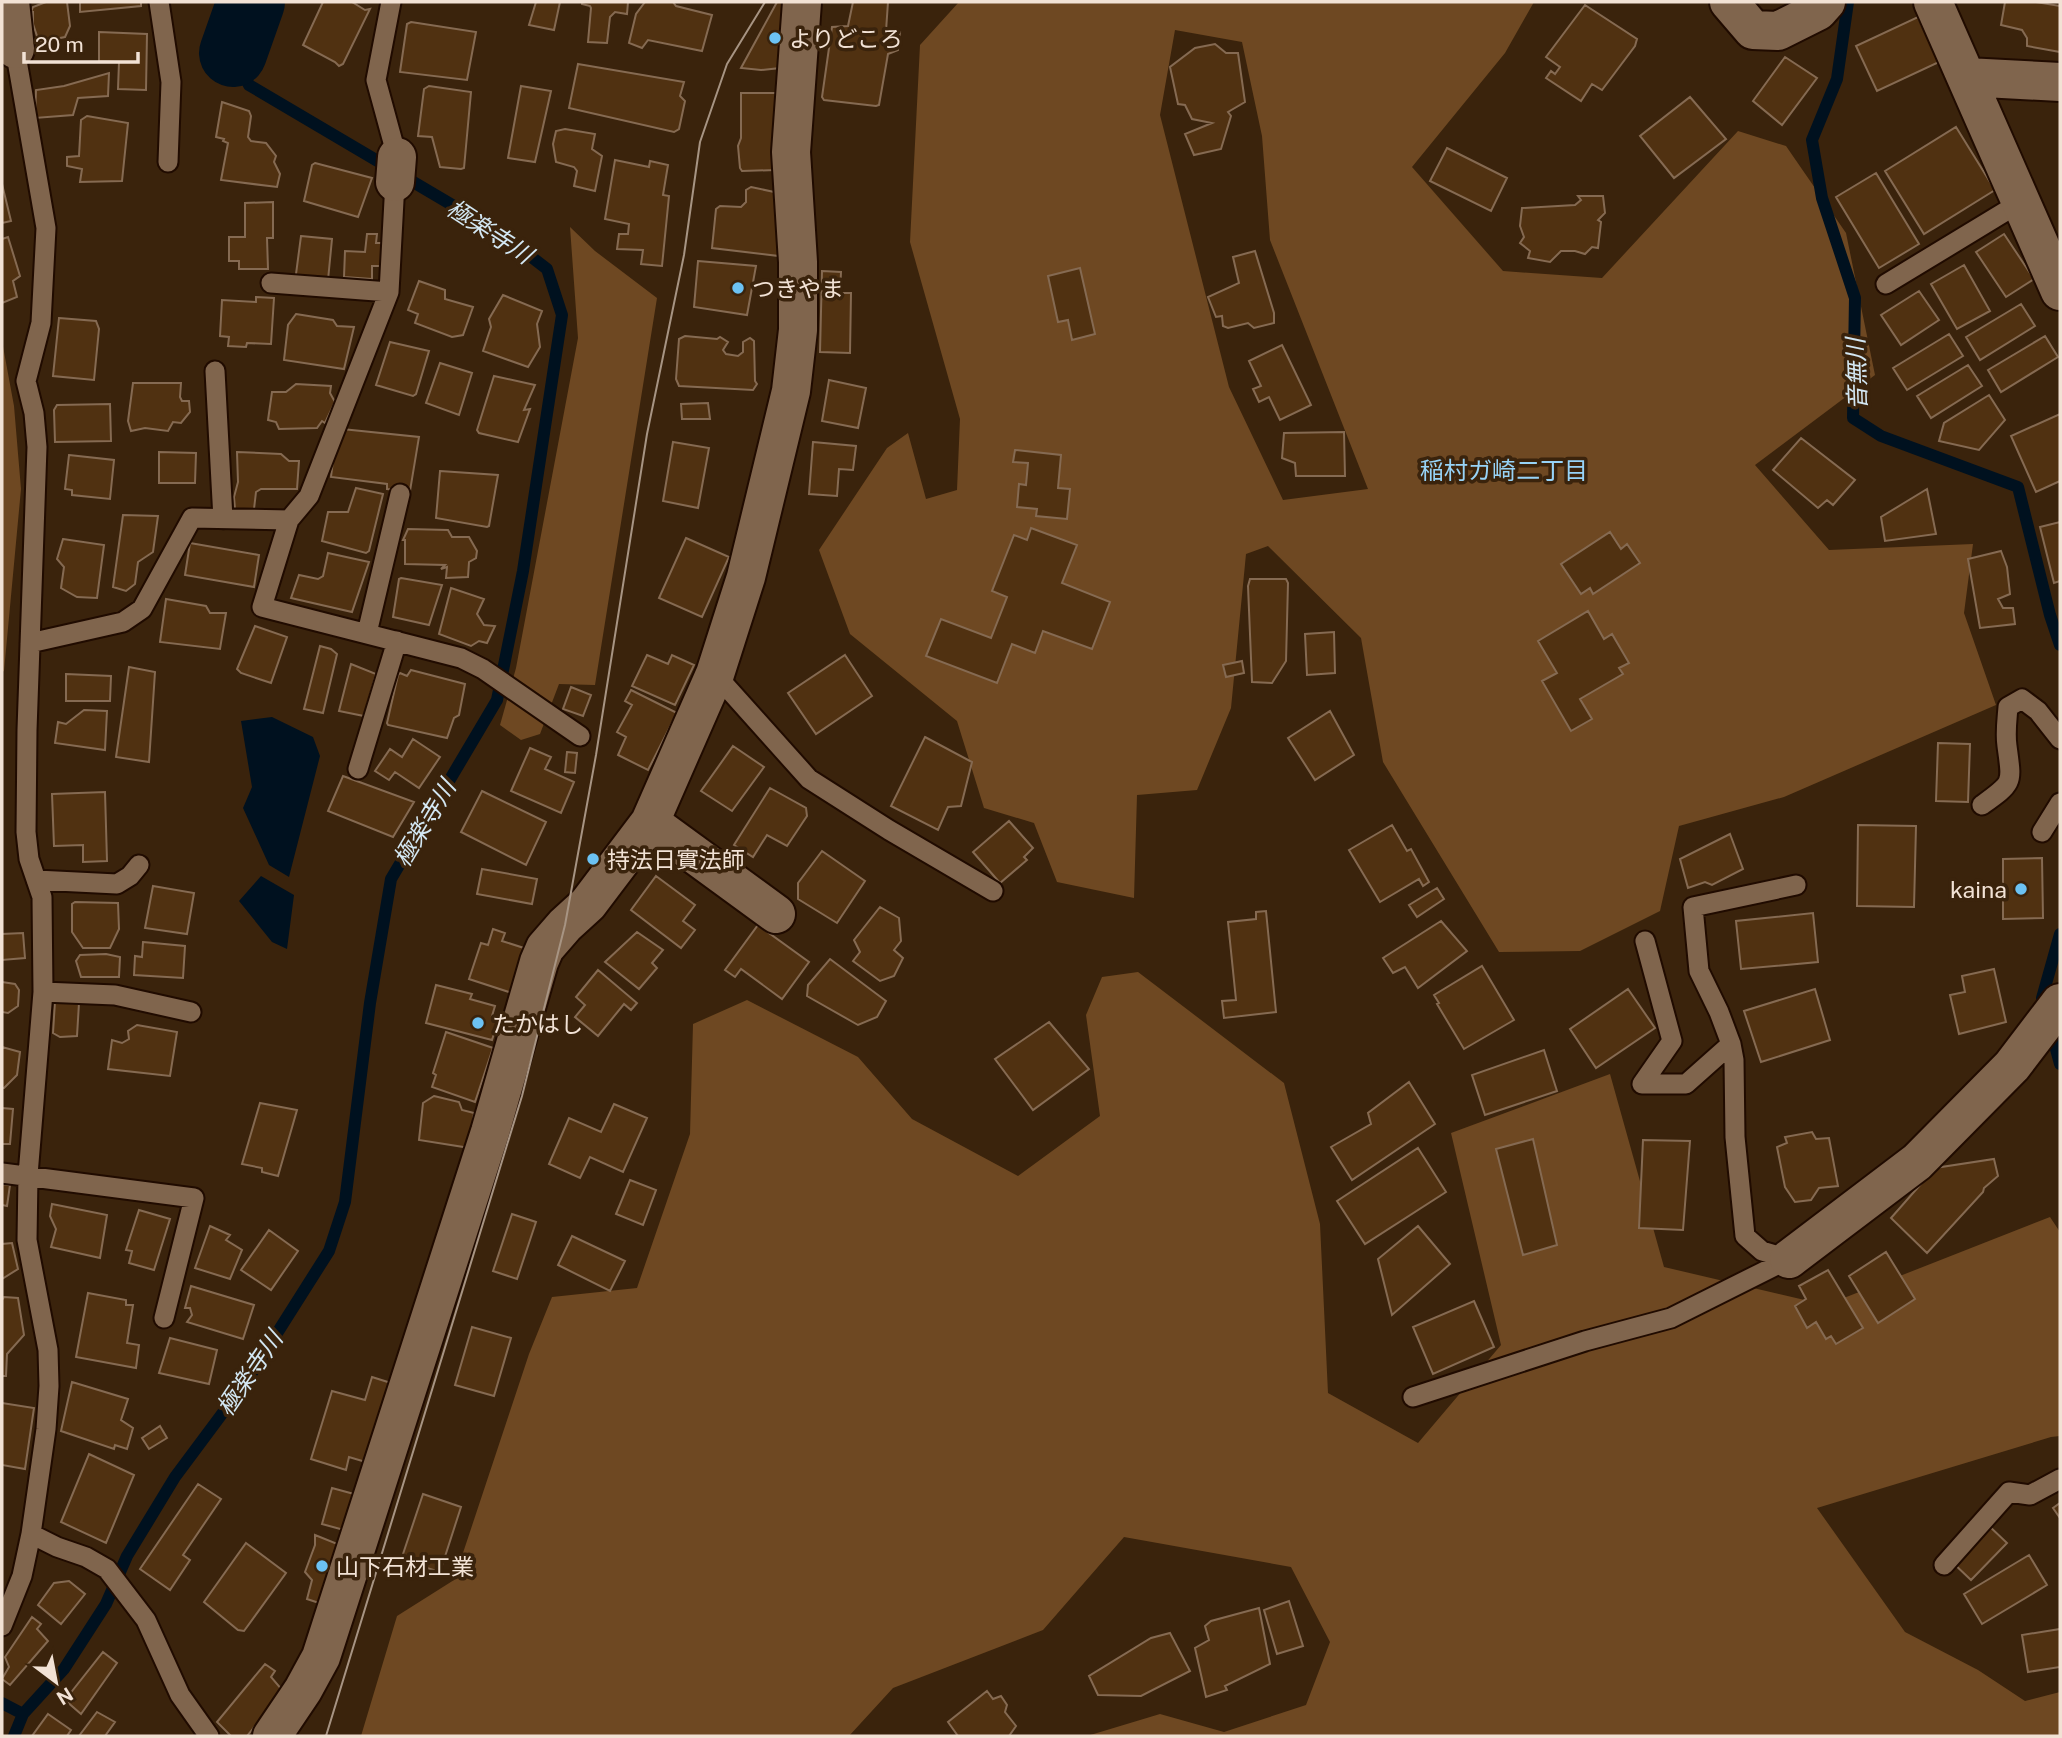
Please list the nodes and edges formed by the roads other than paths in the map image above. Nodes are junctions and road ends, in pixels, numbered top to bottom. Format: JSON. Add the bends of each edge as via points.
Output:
{"nodes":[{"id":1,"x":10,"y":2,"type":"edge"},
{"id":2,"x":159,"y":2,"type":"edge"},
{"id":3,"x":391,"y":2,"type":"edge"},
{"id":4,"x":802,"y":2,"type":"edge"},
{"id":5,"x":1729,"y":2,"type":"edge"},
{"id":6,"x":1826,"y":2,"type":"edge"},
{"id":7,"x":1933,"y":2,"type":"edge"},
{"id":8,"x":15,"y":49,"type":"joint"},
{"id":9,"x":1966,"y":77,"type":"junction"},
{"id":10,"x":2060,"y":82,"type":"edge"},
{"id":11,"x":168,"y":162,"type":"dead end"},
{"id":12,"x":2021,"y":202,"type":"junction"},
{"id":13,"x":271,"y":283,"type":"dead end"},
{"id":14,"x":1886,"y":284,"type":"dead end"},
{"id":15,"x":2060,"y":291,"type":"edge"},
{"id":16,"x":389,"y":292,"type":"junction"},
{"id":17,"x":215,"y":371,"type":"dead end"},
{"id":18,"x":400,"y":494,"type":"dead end"},
{"id":19,"x":223,"y":519,"type":"junction"},
{"id":20,"x":289,"y":520,"type":"junction"},
{"id":21,"x":368,"y":633,"type":"junction"},
{"id":22,"x":397,"y":641,"type":"junction"},
{"id":23,"x":30,"y":642,"type":"junction"},
{"id":24,"x":715,"y":674,"type":"junction"},
{"id":25,"x":579,"y":736,"type":"dead end"},
{"id":26,"x":2060,"y":739,"type":"edge"},
{"id":27,"x":358,"y":769,"type":"dead end"},
{"id":28,"x":2060,"y":803,"type":"edge"},
{"id":29,"x":1982,"y":805,"type":"dead end"},
{"id":30,"x":650,"y":822,"type":"junction"},
{"id":31,"x":2042,"y":832,"type":"dead end"},
{"id":32,"x":139,"y":865,"type":"dead end"},
{"id":33,"x":36,"y":880,"type":"junction"},
{"id":34,"x":1796,"y":885,"type":"dead end"},
{"id":35,"x":993,"y":891,"type":"dead end"},
{"id":36,"x":776,"y":914,"type":"dead end"},
{"id":37,"x":1645,"y":941,"type":"dead end"},
{"id":38,"x":43,"y":992,"type":"junction"},
{"id":39,"x":191,"y":1012,"type":"dead end"},
{"id":40,"x":2051,"y":1015,"type":"edge"},
{"id":41,"x":1731,"y":1044,"type":"junction"},
{"id":42,"x":2,"y":1173,"type":"edge"},
{"id":43,"x":28,"y":1175,"type":"junction"},
{"id":44,"x":1789,"y":1259,"type":"junction"},
{"id":45,"x":164,"y":1318,"type":"dead end"},
{"id":46,"x":1412,"y":1397,"type":"dead end"},
{"id":47,"x":2060,"y":1479,"type":"edge"},
{"id":48,"x":31,"y":1534,"type":"junction"},
{"id":49,"x":1944,"y":1565,"type":"dead end"},
{"id":50,"x":2,"y":1626,"type":"edge"},
{"id":51,"x":209,"y":1736,"type":"edge"},
{"id":52,"x":272,"y":1736,"type":"edge"}],
"edges":[{"from":1,"to":8,"type":"street"},
{"from":2,"to":11,"type":"lane","via":[[171,82]]},
{"from":3,"to":16,"type":"lane","via":[[376,79],[396,169]]},
{"from":4,"to":24,"type":"street","via":[[791,152],[799,262],[791,391],[746,577]]},
{"from":5,"to":6,"type":"street","via":[[1754,30],[1778,31],[1818,11]]},
{"from":7,"to":9,"type":"street"},
{"from":8,"to":23,"type":"lane","via":[[46,228],[41,323],[26,381],[37,447]]},
{"from":9,"to":10,"type":"street"},
{"from":9,"to":12,"type":"street"},
{"from":12,"to":14,"type":"lane"},
{"from":12,"to":15,"type":"street"},
{"from":13,"to":16,"type":"lane"},
{"from":16,"to":20,"type":"lane","via":[[309,496]]},
{"from":17,"to":19,"type":"lane"},
{"from":18,"to":21,"type":"lane"},
{"from":19,"to":20,"type":"lane"},
{"from":19,"to":23,"type":"lane","via":[[192,518],[142,609],[123,622]]},
{"from":20,"to":21,"type":"lane","via":[[262,607]]},
{"from":21,"to":22,"type":"lane"},
{"from":22,"to":25,"type":"lane","via":[[484,668]]},
{"from":22,"to":27,"type":"lane"},
{"from":23,"to":33,"type":"lane","via":[[26,831]]},
{"from":24,"to":30,"type":"street"},
{"from":24,"to":35,"type":"lane","via":[[809,779]]},
{"from":26,"to":29,"type":"lane","via":[[2038,710],[2022,699],[2008,707],[2012,772],[2004,789]]},
{"from":28,"to":31,"type":"lane"},
{"from":30,"to":36,"type":"street"},
{"from":30,"to":52,"type":"street","via":[[588,904],[545,948],[539,962],[490,1132],[321,1657]]},
{"from":32,"to":33,"type":"lane","via":[[117,884]]},
{"from":33,"to":38,"type":"lane","via":[[42,897]]},
{"from":34,"to":41,"type":"lane","via":[[1693,907],[1699,971]]},
{"from":37,"to":41,"type":"lane","via":[[1672,1041],[1642,1084],[1686,1084]]},
{"from":38,"to":39,"type":"lane","via":[[115,995]]},
{"from":38,"to":43,"type":"lane"},
{"from":40,"to":44,"type":"street","via":[[2012,1066],[1917,1162]]},
{"from":41,"to":44,"type":"lane","via":[[1745,1236],[1762,1251]]},
{"from":42,"to":43,"type":"lane"},
{"from":43,"to":45,"type":"lane","via":[[194,1198]]},
{"from":43,"to":48,"type":"lane","via":[[27,1240],[48,1350],[49,1387]]},
{"from":44,"to":46,"type":"lane","via":[[1671,1318]]},
{"from":47,"to":49,"type":"lane","via":[[2030,1495],[2009,1492]]},
{"from":48,"to":50,"type":"lane","via":[[22,1576]]},
{"from":48,"to":51,"type":"lane","via":[[107,1569],[146,1620],[180,1695]]}]}
